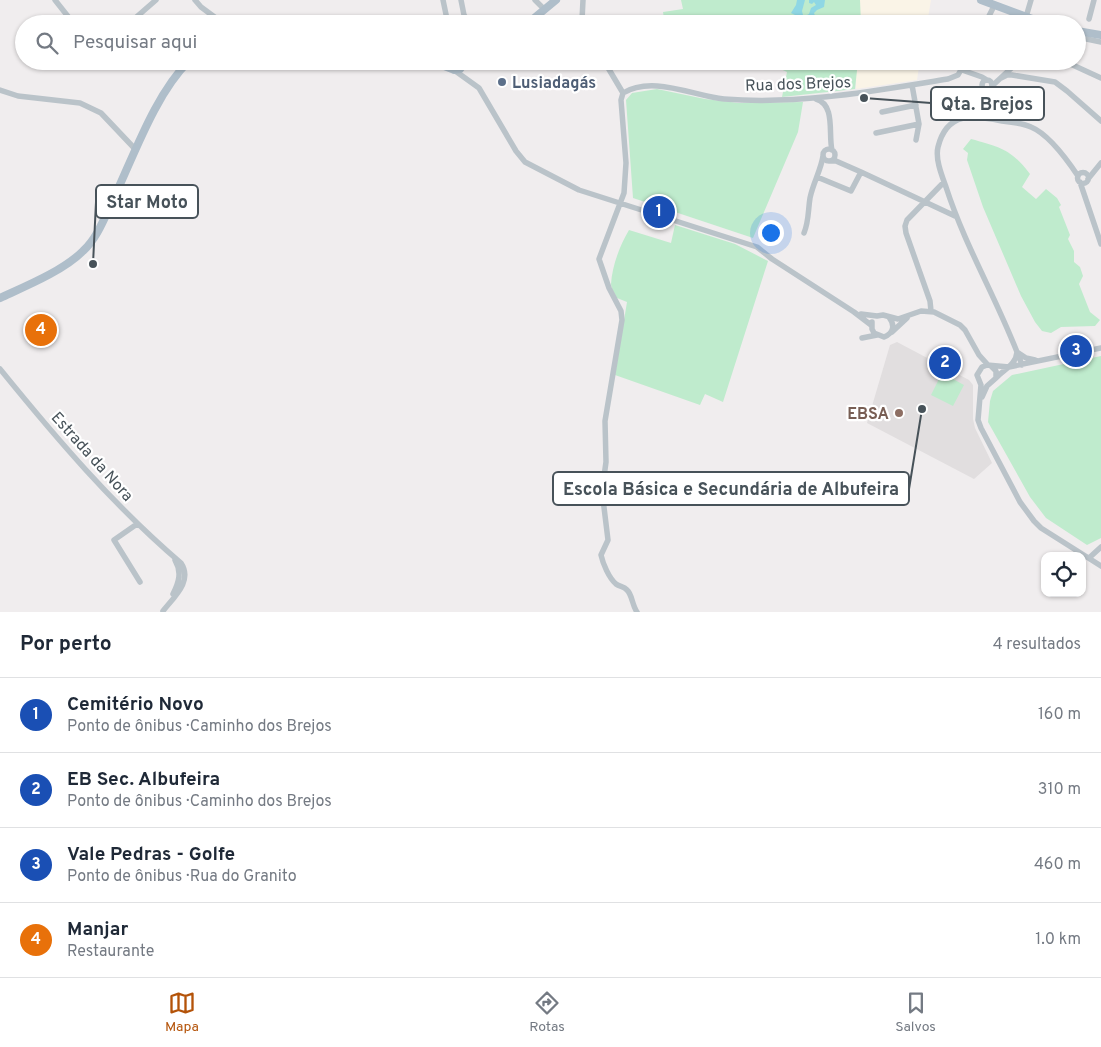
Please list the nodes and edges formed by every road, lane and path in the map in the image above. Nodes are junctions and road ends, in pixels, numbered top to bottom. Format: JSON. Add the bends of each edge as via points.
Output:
{"nodes":[{"id":1,"x":55,"y":0,"type":"edge"},
{"id":2,"x":156,"y":0,"type":"edge"},
{"id":3,"x":195,"y":0,"type":"edge"},
{"id":4,"x":443,"y":0,"type":"edge"},
{"id":5,"x":461,"y":0,"type":"edge"},
{"id":6,"x":466,"y":0,"type":"edge"},
{"id":7,"x":535,"y":0,"type":"edge"},
{"id":8,"x":556,"y":0,"type":"edge"},
{"id":9,"x":583,"y":0,"type":"edge"},
{"id":10,"x":980,"y":0,"type":"edge"},
{"id":11,"x":1031,"y":0,"type":"edge"},
{"id":12,"x":1094,"y":0,"type":"edge"},
{"id":13,"x":994,"y":6,"type":"junction"},
{"id":14,"x":463,"y":10,"type":"junction"},
{"id":15,"x":545,"y":10,"type":"junction"},
{"id":16,"x":67,"y":15,"type":"edge"},
{"id":17,"x":139,"y":15,"type":"edge"},
{"id":18,"x":212,"y":15,"type":"edge"},
{"id":19,"x":446,"y":15,"type":"edge"},
{"id":20,"x":466,"y":15,"type":"edge"},
{"id":21,"x":539,"y":15,"type":"edge"},
{"id":22,"x":582,"y":15,"type":"edge"},
{"id":23,"x":990,"y":15,"type":"edge"},
{"id":24,"x":1020,"y":15,"type":"edge"},
{"id":25,"x":1027,"y":15,"type":"edge"},
{"id":26,"x":1089,"y":19,"type":"dead end"},
{"id":27,"x":1086,"y":32,"type":"edge"},
{"id":28,"x":1101,"y":35,"type":"edge"},
{"id":29,"x":1086,"y":40,"type":"edge"},
{"id":30,"x":1101,"y":42,"type":"edge"},
{"id":31,"x":181,"y":70,"type":"edge"},
{"id":32,"x":461,"y":70,"type":"edge"},
{"id":33,"x":609,"y":70,"type":"edge"},
{"id":34,"x":962,"y":70,"type":"joint"},
{"id":35,"x":1010,"y":70,"type":"edge"},
{"id":36,"x":1012,"y":70,"type":"edge"},
{"id":37,"x":1084,"y":70,"type":"edge"},
{"id":38,"x":1014,"y":75,"type":"junction"},
{"id":39,"x":1101,"y":78,"type":"edge"},
{"id":40,"x":1001,"y":79,"type":"junction"},
{"id":41,"x":987,"y":84,"type":"junction"},
{"id":42,"x":912,"y":85,"type":"junction"},
{"id":43,"x":0,"y":90,"type":"edge"},
{"id":44,"x":623,"y":93,"type":"junction"},
{"id":45,"x":841,"y":96,"type":"junction"},
{"id":46,"x":814,"y":98,"type":"junction"},
{"id":47,"x":827,"y":98,"type":"junction"},
{"id":48,"x":916,"y":105,"type":"junction"},
{"id":49,"x":828,"y":108,"type":"junction"},
{"id":50,"x":882,"y":112,"type":"dead end"},
{"id":51,"x":980,"y":117,"type":"junction"},
{"id":52,"x":1101,"y":121,"type":"edge"},
{"id":53,"x":919,"y":124,"type":"junction"},
{"id":54,"x":830,"y":128,"type":"junction"},
{"id":55,"x":876,"y":133,"type":"dead end"},
{"id":56,"x":916,"y":140,"type":"dead end"},
{"id":57,"x":136,"y":150,"type":"junction"},
{"id":58,"x":834,"y":152,"type":"junction"},
{"id":59,"x":824,"y":154,"type":"junction"},
{"id":60,"x":830,"y":161,"type":"junction"},
{"id":61,"x":1099,"y":164,"type":"edge"},
{"id":62,"x":846,"y":166,"type":"junction"},
{"id":63,"x":861,"y":172,"type":"junction"},
{"id":64,"x":817,"y":177,"type":"junction"},
{"id":65,"x":1083,"y":177,"type":"junction"},
{"id":66,"x":944,"y":182,"type":"junction"},
{"id":67,"x":925,"y":201,"type":"junction"},
{"id":68,"x":619,"y":203,"type":"junction"},
{"id":69,"x":955,"y":216,"type":"junction"},
{"id":70,"x":804,"y":233,"type":"dead end"},
{"id":71,"x":1101,"y":244,"type":"edge"},
{"id":72,"x":0,"y":298,"type":"edge"},
{"id":73,"x":931,"y":311,"type":"junction"},
{"id":74,"x":854,"y":312,"type":"junction"},
{"id":75,"x":877,"y":316,"type":"junction"},
{"id":76,"x":908,"y":316,"type":"junction"},
{"id":77,"x":888,"y":317,"type":"junction"},
{"id":78,"x":872,"y":327,"type":"junction"},
{"id":79,"x":892,"y":332,"type":"junction"},
{"id":80,"x":877,"y":335,"type":"junction"},
{"id":81,"x":1101,"y":348,"type":"edge"},
{"id":82,"x":1017,"y":352,"type":"junction"},
{"id":83,"x":979,"y":355,"type":"junction"},
{"id":84,"x":1039,"y":361,"type":"junction"},
{"id":85,"x":989,"y":365,"type":"junction"},
{"id":86,"x":1022,"y":365,"type":"junction"},
{"id":87,"x":1009,"y":367,"type":"junction"},
{"id":88,"x":980,"y":368,"type":"junction"},
{"id":89,"x":0,"y":369,"type":"edge"},
{"id":90,"x":996,"y":378,"type":"junction"},
{"id":91,"x":980,"y":381,"type":"junction"},
{"id":92,"x":992,"y":383,"type":"junction"},
{"id":93,"x":979,"y":406,"type":"junction"},
{"id":94,"x":137,"y":524,"type":"junction"},
{"id":95,"x":1101,"y":548,"type":"edge"},
{"id":96,"x":1089,"y":558,"type":"junction"},
{"id":97,"x":1101,"y":566,"type":"edge"},
{"id":98,"x":140,"y":582,"type":"dead end"},
{"id":99,"x":163,"y":612,"type":"edge"},
{"id":100,"x":637,"y":612,"type":"edge"}],
"edges":[{"from":1,"to":16,"type":"street"},
{"from":2,"to":17,"type":"street"},
{"from":3,"to":18,"type":"street"},
{"from":4,"to":19,"type":"street"},
{"from":5,"to":14,"type":"street"},
{"from":6,"to":14,"type":"street"},
{"from":7,"to":15,"type":"street"},
{"from":8,"to":15,"type":"main road"},
{"from":9,"to":22,"type":"street"},
{"from":10,"to":13,"type":"main road"},
{"from":11,"to":25,"type":"street"},
{"from":12,"to":26,"type":"street"},
{"from":13,"to":23,"type":"street"},
{"from":13,"to":24,"type":"main road"},
{"from":14,"to":20,"type":"street"},
{"from":15,"to":21,"type":"main road"},
{"from":27,"to":28,"type":"main road"},
{"from":29,"to":30,"type":"street"},
{"from":31,"to":57,"type":"main road","via":[[161,98]]},
{"from":32,"to":68,"type":"street","via":[[480,88],[525,162],[579,190]]},
{"from":33,"to":44,"type":"street"},
{"from":34,"to":41,"type":"street"},
{"from":34,"to":42,"type":"street","name":"Rua dos Brejos","via":[[948,79]]},
{"from":35,"to":40,"type":"street"},
{"from":36,"to":38,"type":"street"},
{"from":37,"to":39,"type":"street"},
{"from":38,"to":40,"type":"street"},
{"from":38,"to":52,"type":"street","via":[[1055,82]]},
{"from":40,"to":41,"type":"street"},
{"from":41,"to":51,"type":"street"},
{"from":42,"to":45,"type":"street","name":"Rua dos Brejos"},
{"from":42,"to":48,"type":"street"},
{"from":43,"to":57,"type":"street","via":[[18,96],[80,104],[101,113]]},
{"from":44,"to":46,"type":"street","name":"Rua dos Brejos","via":[[651,86],[742,100]]},
{"from":44,"to":68,"type":"street","via":[[626,163],[624,193]]},
{"from":45,"to":47,"type":"street","name":"Rua dos Brejos"},
{"from":45,"to":49,"type":"street"},
{"from":46,"to":47,"type":"street","name":"Rua dos Brejos"},
{"from":46,"to":49,"type":"street"},
{"from":47,"to":49,"type":"street"},
{"from":48,"to":50,"type":"street"},
{"from":48,"to":53,"type":"street"},
{"from":49,"to":54,"type":"street"},
{"from":51,"to":65,"type":"street","via":[[1034,128]]},
{"from":51,"to":66,"type":"street","via":[[959,119],[942,134],[937,149]]},
{"from":53,"to":55,"type":"street"},
{"from":53,"to":56,"type":"street"},
{"from":54,"to":58,"type":"street"},
{"from":54,"to":59,"type":"street"},
{"from":57,"to":72,"type":"main road","via":[[103,221],[84,250],[55,271]]},
{"from":58,"to":59,"type":"street","via":[[827,149]]},
{"from":58,"to":60,"type":"street"},
{"from":58,"to":62,"type":"street"},
{"from":59,"to":60,"type":"street"},
{"from":59,"to":64,"type":"street"},
{"from":60,"to":62,"type":"street"},
{"from":61,"to":65,"type":"street"},
{"from":62,"to":63,"type":"street"},
{"from":63,"to":64,"type":"street","via":[[851,191]]},
{"from":63,"to":67,"type":"street"},
{"from":64,"to":70,"type":"street"},
{"from":65,"to":71,"type":"street"},
{"from":66,"to":67,"type":"street"},
{"from":66,"to":69,"type":"street"},
{"from":67,"to":69,"type":"street"},
{"from":67,"to":73,"type":"street","via":[[906,220],[905,226]]},
{"from":68,"to":74,"type":"street","via":[[726,238],[772,259]]},
{"from":68,"to":100,"type":"street","via":[[599,259],[608,288],[622,311],[605,421],[606,462],[602,491],[608,540],[601,555],[610,576],[629,592]]},
{"from":69,"to":82,"type":"street"},
{"from":73,"to":76,"type":"street"},
{"from":73,"to":83,"type":"street","via":[[960,325]]},
{"from":74,"to":75,"type":"street"},
{"from":74,"to":78,"type":"street"},
{"from":75,"to":77,"type":"street"},
{"from":75,"to":78,"type":"street"},
{"from":76,"to":77,"type":"street"},
{"from":76,"to":79,"type":"street"},
{"from":77,"to":79,"type":"street","via":[[892,322]]},
{"from":78,"to":80,"type":"street"},
{"from":78,"to":80,"type":"street","via":[[862,338]]},
{"from":79,"to":80,"type":"street","via":[[884,337]]},
{"from":81,"to":84,"type":"street"},
{"from":82,"to":84,"type":"street"},
{"from":82,"to":86,"type":"street"},
{"from":82,"to":87,"type":"street","via":[[1017,359]]},
{"from":83,"to":85,"type":"street"},
{"from":83,"to":88,"type":"street"},
{"from":84,"to":86,"type":"street"},
{"from":85,"to":87,"type":"street"},
{"from":85,"to":88,"type":"street"},
{"from":85,"to":90,"type":"street","via":[[996,371]]},
{"from":86,"to":87,"type":"street"},
{"from":87,"to":90,"type":"street"},
{"from":88,"to":91,"type":"street"},
{"from":89,"to":94,"type":"street","name":"Estrada da Nora","via":[[80,466]]},
{"from":90,"to":92,"type":"street"},
{"from":91,"to":92,"type":"street"},
{"from":91,"to":93,"type":"street"},
{"from":92,"to":93,"type":"street","via":[[985,390]]},
{"from":93,"to":96,"type":"street","via":[[978,420],[985,438],[1025,510],[1041,528]]},
{"from":94,"to":98,"type":"street","via":[[114,540]]},
{"from":94,"to":99,"type":"street","name":"Estrada da Nora","via":[[173,556],[178,565],[178,584]]},
{"from":95,"to":96,"type":"street"},
{"from":96,"to":97,"type":"street"}]}
